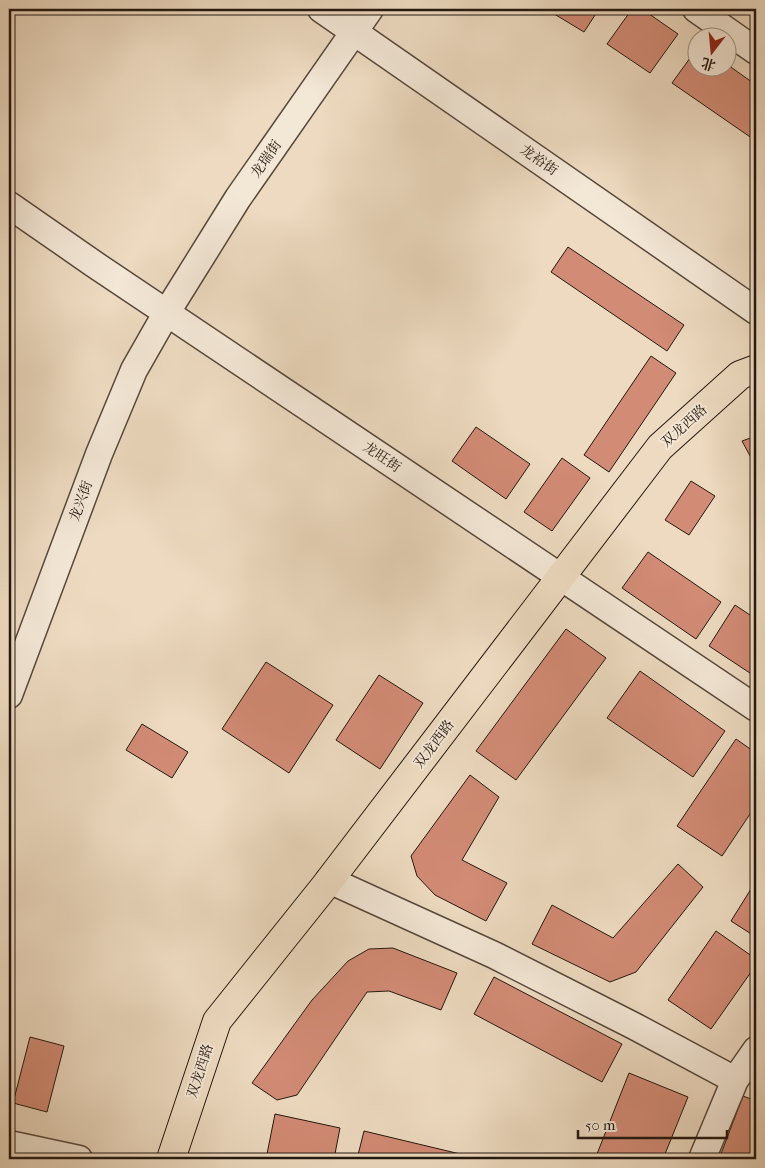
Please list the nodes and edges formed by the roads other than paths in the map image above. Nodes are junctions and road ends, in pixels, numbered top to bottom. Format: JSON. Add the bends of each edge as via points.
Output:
{"nodes":[{"id":1,"x":321,"y":9,"type":"edge"},
{"id":2,"x":370,"y":9,"type":"edge"},
{"id":3,"x":696,"y":9,"type":"edge"},
{"id":4,"x":354,"y":32,"type":"junction"},
{"id":5,"x":756,"y":50,"type":"edge"},
{"id":6,"x":9,"y":205,"type":"edge"},
{"id":7,"x":756,"y":311,"type":"edge"},
{"id":8,"x":167,"y":312,"type":"junction"},
{"id":9,"x":756,"y":369,"type":"edge"},
{"id":10,"x":756,"y":389,"type":"edge"},
{"id":11,"x":569,"y":582,"type":"junction"},
{"id":12,"x":9,"y":695,"type":"edge"},
{"id":13,"x":756,"y":708,"type":"edge"},
{"id":14,"x":338,"y":884,"type":"junction"},
{"id":15,"x":756,"y":1050,"type":"edge"},
{"id":16,"x":735,"y":1080,"type":"junction"},
{"id":17,"x":9,"y":1144,"type":"edge"},
{"id":18,"x":79,"y":1159,"type":"edge"},
{"id":19,"x":172,"y":1159,"type":"edge"},
{"id":20,"x":191,"y":1159,"type":"edge"},
{"id":21,"x":702,"y":1159,"type":"edge"}],
"edges":[{"from":1,"to":4,"type":"street","name":"龙裕街"},
{"from":2,"to":4,"type":"street","name":"龙瑞街"},
{"from":3,"to":5,"type":"street"},
{"from":4,"to":7,"type":"street","name":"龙裕街"},
{"from":4,"to":8,"type":"street","name":"龙瑞街","via":[[238,198]]},
{"from":6,"to":8,"type":"street","name":"龙旺街"},
{"from":8,"to":11,"type":"street","name":"龙旺街"},
{"from":8,"to":12,"type":"street","name":"龙兴街","via":[[134,370],[99,454]]},
{"from":9,"to":11,"type":"main road","name":"双龙西路","via":[[740,375],[660,447]]},
{"from":10,"to":11,"type":"main road","name":"双龙西路","via":[[674,459]]},
{"from":11,"to":13,"type":"street","name":"龙旺街"},
{"from":11,"to":14,"type":"main road","name":"双龙西路"},
{"from":14,"to":16,"type":"street","via":[[494,955]]},
{"from":14,"to":19,"type":"main road","name":"双龙西路","via":[[217,1021]]},
{"from":14,"to":20,"type":"main road","name":"双龙西路","via":[[233,1030]]},
{"from":15,"to":16,"type":"street"},
{"from":16,"to":21,"type":"street"},
{"from":17,"to":18,"type":"street"}]}
